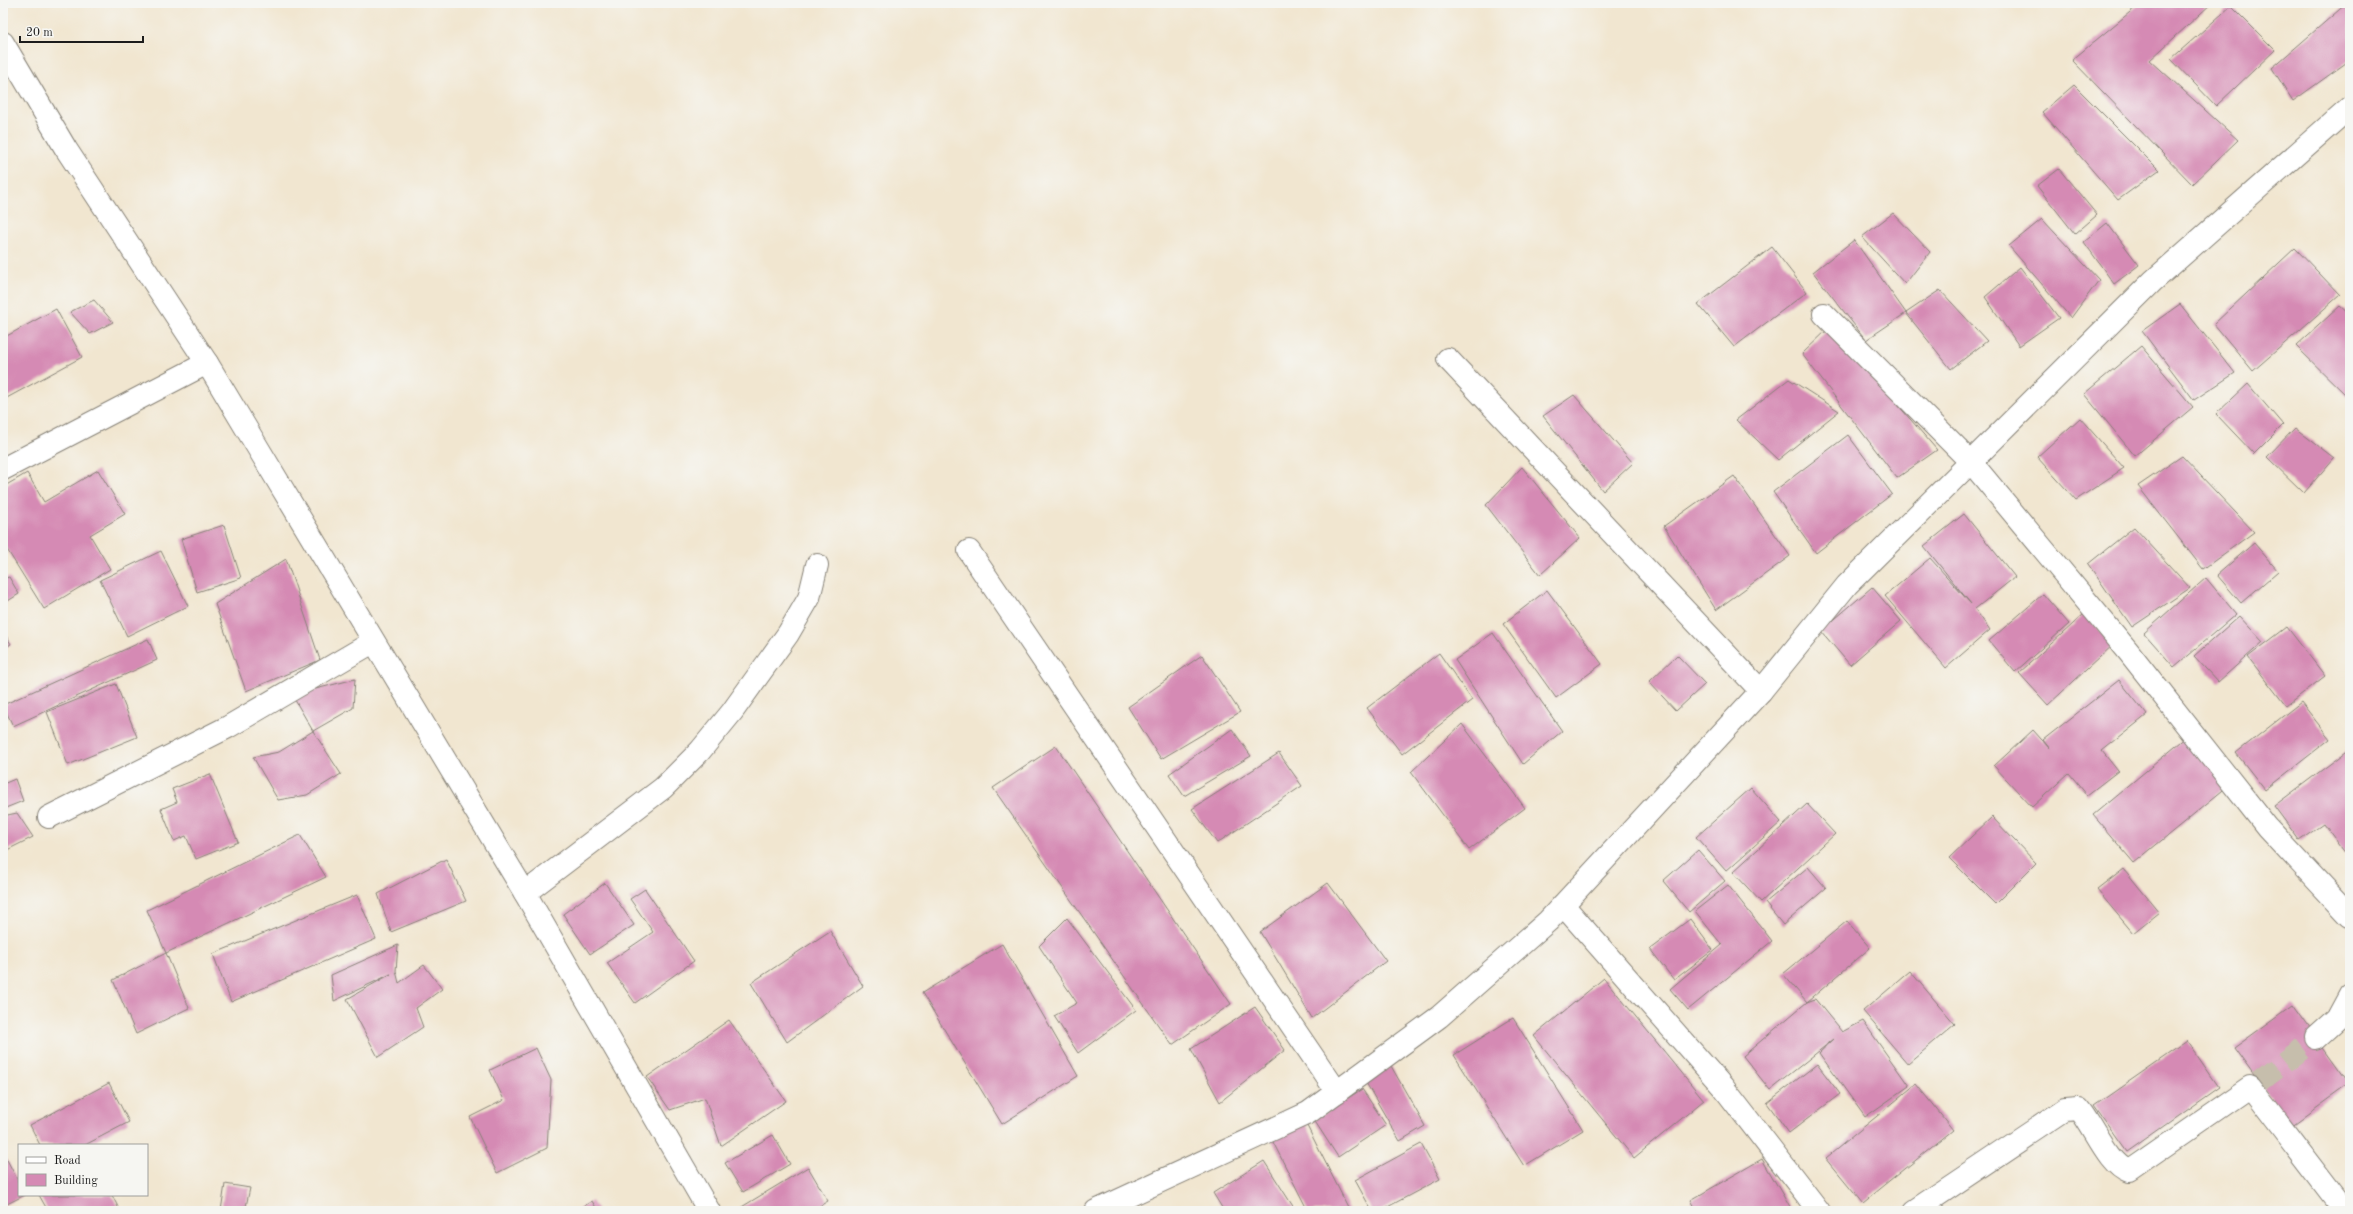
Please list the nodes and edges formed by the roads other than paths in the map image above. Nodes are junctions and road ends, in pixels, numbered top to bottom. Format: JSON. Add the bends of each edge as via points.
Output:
{"nodes":[{"id":1,"x":3,"y":43,"type":"edge"},
{"id":2,"x":2350,"y":107,"type":"edge"},
{"id":3,"x":1824,"y":314,"type":"dead end"},
{"id":4,"x":1448,"y":359,"type":"dead end"},
{"id":5,"x":206,"y":363,"type":"junction"},
{"id":6,"x":1971,"y":462,"type":"junction"},
{"id":7,"x":3,"y":469,"type":"edge"},
{"id":8,"x":969,"y":551,"type":"dead end"},
{"id":9,"x":817,"y":565,"type":"dead end"},
{"id":10,"x":373,"y":642,"type":"junction"},
{"id":11,"x":1761,"y":691,"type":"junction"},
{"id":12,"x":49,"y":817,"type":"dead end"},
{"id":13,"x":525,"y":893,"type":"junction"},
{"id":14,"x":1563,"y":905,"type":"junction"},
{"id":15,"x":2350,"y":916,"type":"edge"},
{"id":16,"x":2350,"y":995,"type":"edge"},
{"id":17,"x":2316,"y":1038,"type":"tunnel mouth"},
{"id":18,"x":1337,"y":1092,"type":"junction"},
{"id":19,"x":709,"y":1211,"type":"edge"},
{"id":20,"x":1096,"y":1211,"type":"edge"},
{"id":21,"x":1819,"y":1211,"type":"edge"},
{"id":22,"x":1914,"y":1211,"type":"edge"},
{"id":23,"x":2345,"y":1211,"type":"edge"}],
"edges":[{"from":1,"to":5,"type":"street","via":[[66,149]]},
{"from":2,"to":6,"type":"street","via":[[2153,281]]},
{"from":3,"to":6,"type":"street"},
{"from":4,"to":11,"type":"street"},
{"from":5,"to":7,"type":"street"},
{"from":5,"to":10,"type":"street"},
{"from":6,"to":11,"type":"street","via":[[1847,585]]},
{"from":6,"to":15,"type":"street","via":[[2147,675],[2267,827]]},
{"from":8,"to":18,"type":"street"},
{"from":9,"to":13,"type":"street","via":[[809,598],[788,634],[732,712],[700,751],[663,788]]},
{"from":10,"to":12,"type":"street","via":[[228,727]]},
{"from":10,"to":13,"type":"street"},
{"from":11,"to":14,"type":"street"},
{"from":13,"to":19,"type":"street"},
{"from":14,"to":18,"type":"street","via":[[1439,1017]]},
{"from":14,"to":21,"type":"street","via":[[1723,1087]]},
{"from":16,"to":17,"type":"street","via":[[2337,1019]]},
{"from":18,"to":20,"type":"street","via":[[1308,1113]]},
{"from":22,"to":23,"type":"street","via":[[2066,1109],[2079,1108],[2115,1161],[2123,1169],[2130,1171],[2254,1084]]}]}
